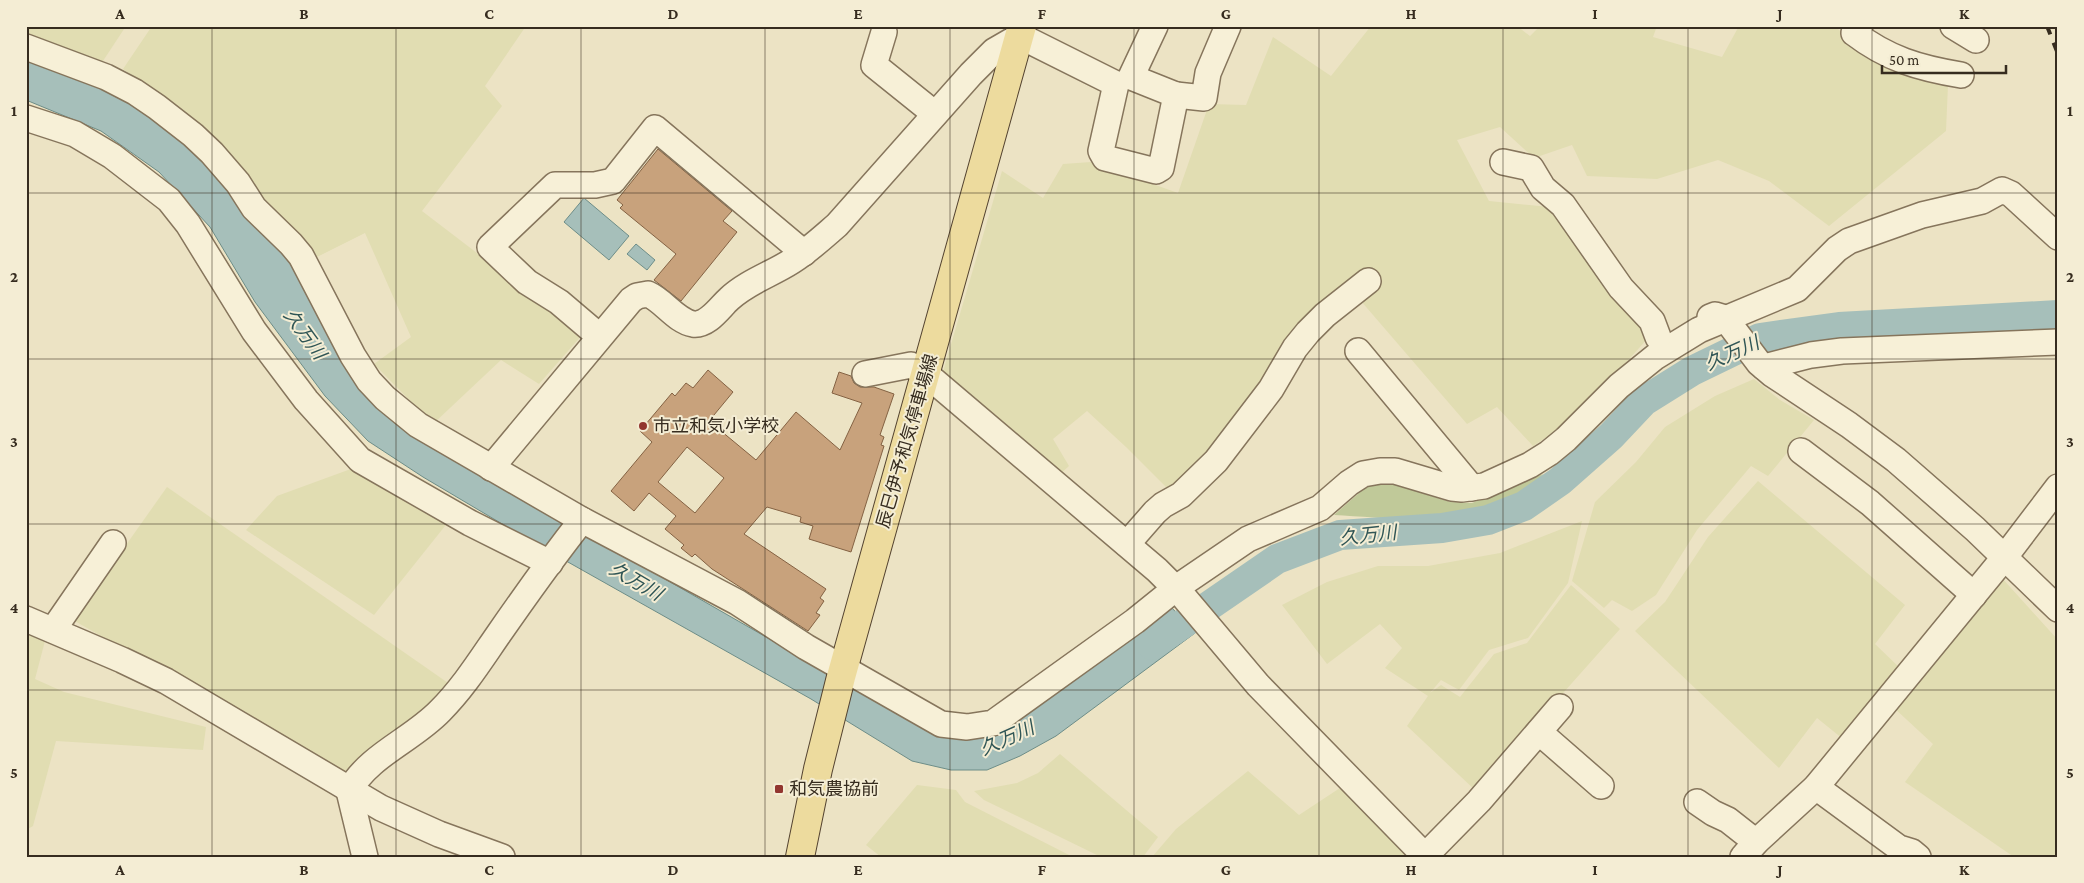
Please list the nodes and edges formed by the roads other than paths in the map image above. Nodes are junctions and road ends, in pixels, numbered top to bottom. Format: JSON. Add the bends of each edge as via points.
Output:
{"nodes":[{"id":1,"x":1155,"y":26,"type":"edge"},
{"id":2,"x":1228,"y":26,"type":"edge"},
{"id":3,"x":1860,"y":26,"type":"edge"},
{"id":4,"x":1953,"y":26,"type":"edge"},
{"id":5,"x":884,"y":32,"type":"dead end"},
{"id":6,"x":1028,"y":32,"type":"edge"},
{"id":7,"x":1976,"y":40,"type":"dead end"},
{"id":8,"x":26,"y":47,"type":"edge"},
{"id":9,"x":1961,"y":76,"type":"dead end"},
{"id":10,"x":1124,"y":80,"type":"junction"},
{"id":11,"x":1176,"y":96,"type":"junction"},
{"id":12,"x":936,"y":114,"type":"junction"},
{"id":13,"x":26,"y":118,"type":"edge"},
{"id":14,"x":1503,"y":162,"type":"dead end"},
{"id":15,"x":2058,"y":237,"type":"edge"},
{"id":16,"x":804,"y":252,"type":"junction"},
{"id":17,"x":1368,"y":281,"type":"dead end"},
{"id":18,"x":1728,"y":321,"type":"junction"},
{"id":19,"x":599,"y":336,"type":"junction"},
{"id":20,"x":1658,"y":337,"type":"junction"},
{"id":21,"x":2058,"y":342,"type":"edge"},
{"id":22,"x":1358,"y":351,"type":"dead end"},
{"id":23,"x":1762,"y":365,"type":"junction"},
{"id":24,"x":865,"y":374,"type":"dead end"},
{"id":25,"x":926,"y":374,"type":"junction"},
{"id":26,"x":1619,"y":386,"type":"junction"},
{"id":27,"x":1801,"y":451,"type":"dead end"},
{"id":28,"x":491,"y":468,"type":"junction"},
{"id":29,"x":2058,"y":487,"type":"edge"},
{"id":30,"x":1472,"y":488,"type":"junction"},
{"id":31,"x":580,"y":523,"type":"junction"},
{"id":32,"x":113,"y":544,"type":"dead end"},
{"id":33,"x":1127,"y":544,"type":"junction"},
{"id":34,"x":2004,"y":558,"type":"junction"},
{"id":35,"x":551,"y":562,"type":"junction"},
{"id":36,"x":1180,"y":592,"type":"junction"},
{"id":37,"x":1974,"y":595,"type":"junction"},
{"id":38,"x":2058,"y":609,"type":"edge"},
{"id":39,"x":26,"y":619,"type":"edge"},
{"id":40,"x":53,"y":630,"type":"junction"},
{"id":41,"x":842,"y":673,"type":"junction"},
{"id":42,"x":1560,"y":708,"type":"dead end"},
{"id":43,"x":1539,"y":732,"type":"junction"},
{"id":44,"x":1601,"y":786,"type":"dead end"},
{"id":45,"x":1816,"y":787,"type":"junction"},
{"id":46,"x":349,"y":791,"type":"junction"},
{"id":47,"x":1697,"y":802,"type":"dead end"},
{"id":48,"x":1750,"y":850,"type":"edge"},
{"id":49,"x":1426,"y":856,"type":"edge"},
{"id":50,"x":365,"y":857,"type":"edge"},
{"id":51,"x":502,"y":857,"type":"edge"},
{"id":52,"x":800,"y":857,"type":"edge"},
{"id":53,"x":1918,"y":857,"type":"edge"}],
"edges":[{"from":1,"to":10,"type":"street"},
{"from":2,"to":11,"type":"street","via":[[1208,73],[1204,98]]},
{"from":3,"to":9,"type":"street","via":[[1854,33],[1890,57]]},
{"from":4,"to":7,"type":"street"},
{"from":5,"to":12,"type":"street","via":[[874,65]]},
{"from":6,"to":10,"type":"street"},
{"from":6,"to":12,"type":"street","via":[[994,51]]},
{"from":6,"to":25,"type":"main road","name":"辰巳伊予和気停車場線"},
{"from":8,"to":28,"type":"street","via":[[106,76],[135,92],[194,135],[238,183],[254,208],[301,256],[369,381],[401,413]]},
{"from":10,"to":11,"type":"street"},
{"from":10,"to":11,"type":"street","via":[[1101,151],[1105,158],[1156,171],[1161,168]]},
{"from":12,"to":16,"type":"street","via":[[837,225]]},
{"from":13,"to":35,"type":"street","via":[[75,134],[112,156],[169,200],[188,224],[254,331],[306,400],[360,460],[470,524]]},
{"from":14,"to":20,"type":"street","via":[[1531,168],[1544,188],[1564,205],[1621,288],[1652,322]]},
{"from":15,"to":18,"type":"street","via":[[2011,194],[2002,190],[1982,201],[1922,215],[1849,241],[1797,289]]},
{"from":16,"to":19,"type":"street","via":[[738,291],[713,316],[702,322],[694,324],[684,320],[653,296],[642,294],[631,300]]},
{"from":16,"to":19,"type":"street","via":[[655,128],[613,181],[595,185],[555,185],[490,247],[527,282],[559,302]]},
{"from":17,"to":33,"type":"street","via":[[1308,332],[1271,389],[1216,462],[1182,496],[1155,512]]},
{"from":18,"to":20,"type":"street","via":[[1715,315]]},
{"from":18,"to":23,"type":"street"},
{"from":18,"to":26,"type":"street","via":[[1699,330],[1655,357]]},
{"from":19,"to":28,"type":"street"},
{"from":20,"to":26,"type":"street"},
{"from":21,"to":23,"type":"street","via":[[1842,351]]},
{"from":22,"to":30,"type":"street"},
{"from":23,"to":34,"type":"street","via":[[1896,460]]},
{"from":24,"to":25,"type":"street","via":[[910,365]]},
{"from":25,"to":33,"type":"street"},
{"from":25,"to":41,"type":"main road","name":"辰巳伊予和気停車場線"},
{"from":26,"to":30,"type":"street","via":[[1549,453],[1484,486]]},
{"from":27,"to":37,"type":"street","via":[[1870,503]]},
{"from":28,"to":31,"type":"street"},
{"from":29,"to":34,"type":"street"},
{"from":30,"to":36,"type":"street","via":[[1452,488],[1395,471],[1363,474],[1320,508],[1248,539]]},
{"from":31,"to":35,"type":"street"},
{"from":31,"to":41,"type":"street","via":[[737,602]]},
{"from":32,"to":40,"type":"street"},
{"from":33,"to":36,"type":"street"},
{"from":34,"to":37,"type":"street"},
{"from":34,"to":38,"type":"street"},
{"from":35,"to":46,"type":"street","via":[[470,675],[440,711],[363,770]]},
{"from":36,"to":41,"type":"street","via":[[993,723],[967,727],[941,724]]},
{"from":36,"to":49,"type":"street","via":[[1258,685]]},
{"from":37,"to":45,"type":"street"},
{"from":39,"to":40,"type":"street"},
{"from":40,"to":46,"type":"street","via":[[166,681]]},
{"from":41,"to":52,"type":"main road","name":"辰巳伊予和気停車場線"},
{"from":42,"to":43,"type":"street"},
{"from":43,"to":44,"type":"street"},
{"from":43,"to":49,"type":"street"},
{"from":45,"to":48,"type":"street"},
{"from":45,"to":53,"type":"street","via":[[1899,848]]},
{"from":46,"to":50,"type":"street"},
{"from":46,"to":51,"type":"street","via":[[439,834]]},
{"from":47,"to":48,"type":"street","via":[[1728,820]]}]}
